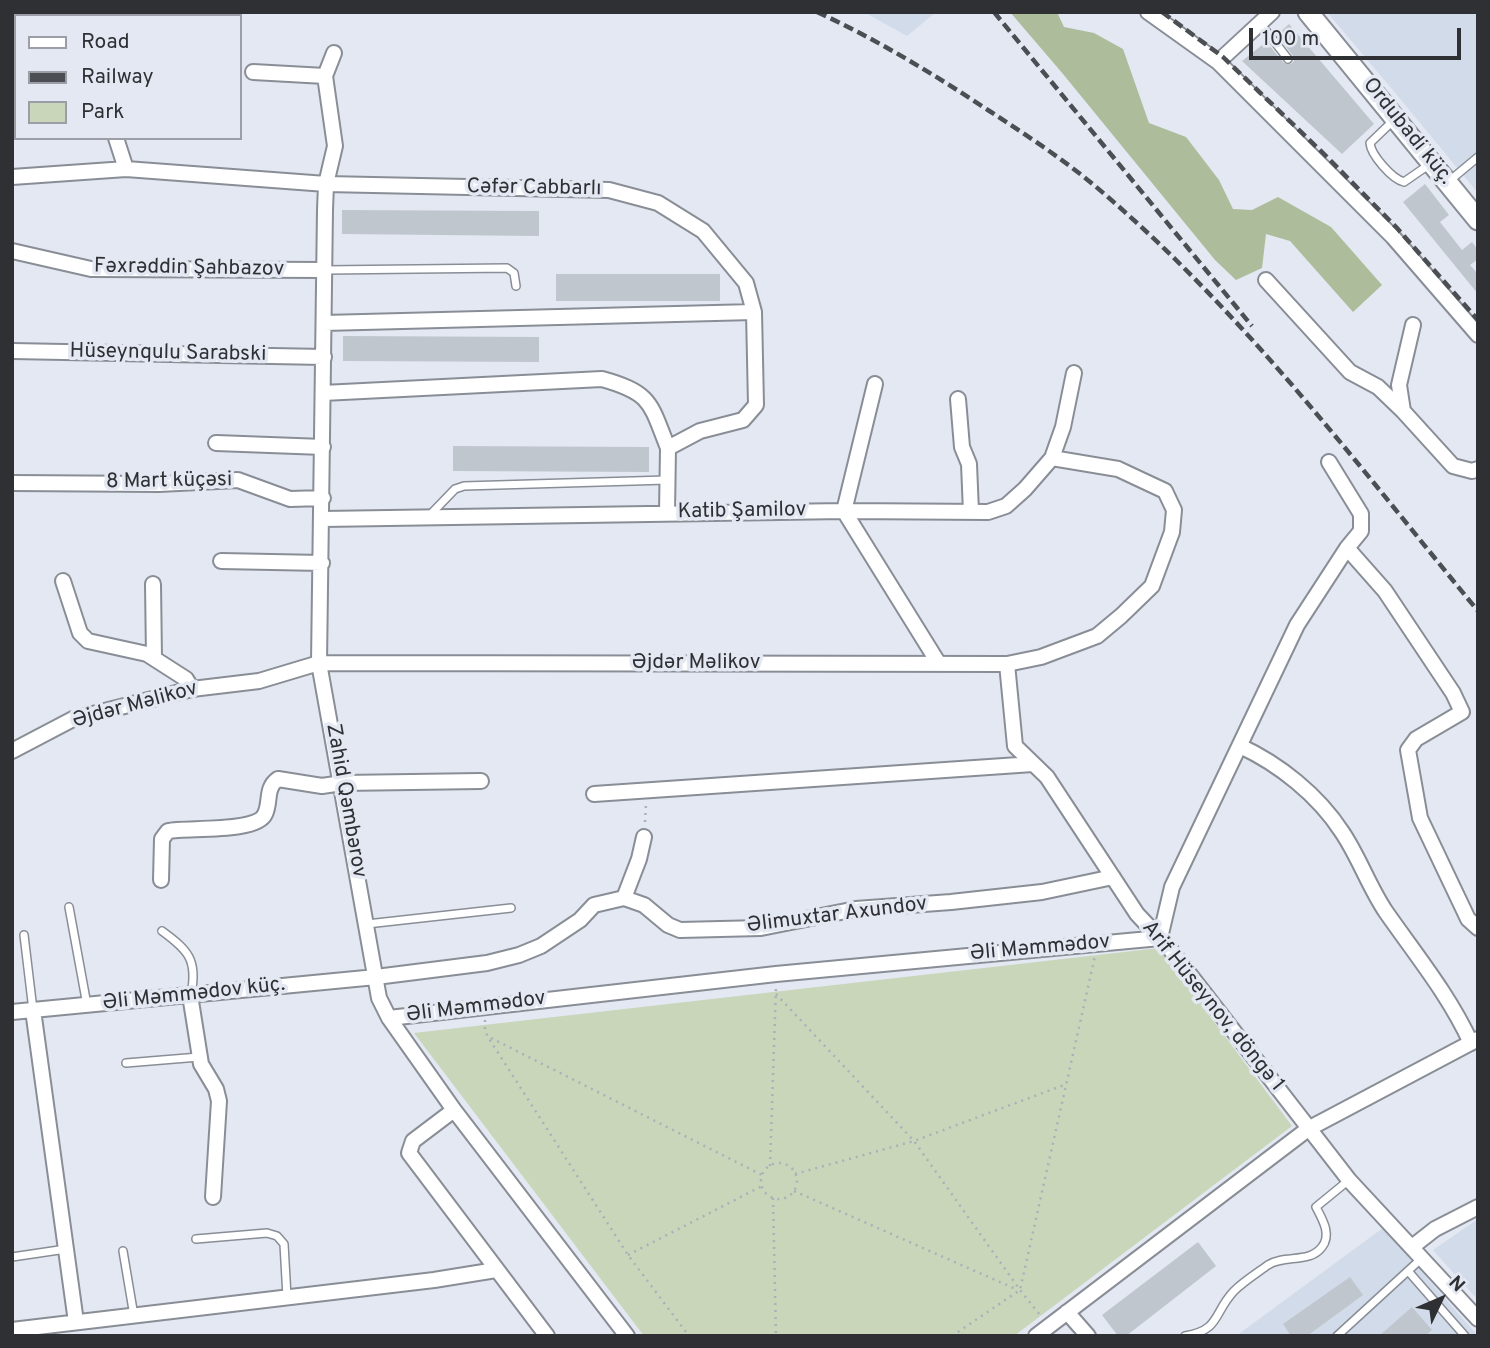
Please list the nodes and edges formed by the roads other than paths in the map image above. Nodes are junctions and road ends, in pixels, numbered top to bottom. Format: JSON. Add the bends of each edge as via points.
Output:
{"nodes":[{"id":1,"x":1148,"y":12,"type":"edge"},
{"id":2,"x":1272,"y":12,"type":"edge"},
{"id":3,"x":1308,"y":12,"type":"edge"},
{"id":4,"x":1260,"y":23,"type":"junction"},
{"id":5,"x":334,"y":52,"type":"dead end"},
{"id":6,"x":1288,"y":59,"type":"dead end"},
{"id":7,"x":1218,"y":62,"type":"junction"},
{"id":8,"x":253,"y":72,"type":"dead end"},
{"id":9,"x":325,"y":76,"type":"junction"},
{"id":10,"x":1395,"y":118,"type":"junction"},
{"id":11,"x":117,"y":140,"type":"edge"},
{"id":12,"x":1478,"y":157,"type":"edge"},
{"id":13,"x":1432,"y":163,"type":"junction"},
{"id":14,"x":126,"y":169,"type":"junction"},
{"id":15,"x":12,"y":177,"type":"edge"},
{"id":16,"x":1447,"y":182,"type":"junction"},
{"id":17,"x":326,"y":184,"type":"junction"},
{"id":18,"x":1478,"y":220,"type":"edge"},
{"id":19,"x":12,"y":251,"type":"edge"},
{"id":20,"x":325,"y":270,"type":"junction"},
{"id":21,"x":1266,"y":281,"type":"dead end"},
{"id":22,"x":516,"y":286,"type":"dead end"},
{"id":23,"x":754,"y":312,"type":"junction"},
{"id":24,"x":324,"y":323,"type":"junction"},
{"id":25,"x":1413,"y":325,"type":"dead end"},
{"id":26,"x":1478,"y":335,"type":"edge"},
{"id":27,"x":12,"y":351,"type":"edge"},
{"id":28,"x":324,"y":357,"type":"junction"},
{"id":29,"x":1074,"y":373,"type":"dead end"},
{"id":30,"x":875,"y":384,"type":"dead end"},
{"id":31,"x":323,"y":393,"type":"junction"},
{"id":32,"x":958,"y":399,"type":"dead end"},
{"id":33,"x":1403,"y":411,"type":"junction"},
{"id":34,"x":216,"y":443,"type":"dead end"},
{"id":35,"x":323,"y":447,"type":"junction"},
{"id":36,"x":668,"y":448,"type":"junction"},
{"id":37,"x":1052,"y":458,"type":"junction"},
{"id":38,"x":1329,"y":462,"type":"dead end"},
{"id":39,"x":1478,"y":469,"type":"edge"},
{"id":40,"x":667,"y":480,"type":"junction"},
{"id":41,"x":12,"y":483,"type":"edge"},
{"id":42,"x":323,"y":498,"type":"junction"},
{"id":43,"x":844,"y":510,"type":"junction"},
{"id":44,"x":971,"y":512,"type":"junction"},
{"id":45,"x":667,"y":513,"type":"junction"},
{"id":46,"x":427,"y":517,"type":"junction"},
{"id":47,"x":323,"y":519,"type":"junction"},
{"id":48,"x":1347,"y":548,"type":"junction"},
{"id":49,"x":221,"y":561,"type":"dead end"},
{"id":50,"x":322,"y":564,"type":"junction"},
{"id":51,"x":63,"y":581,"type":"dead end"},
{"id":52,"x":153,"y":584,"type":"dead end"},
{"id":53,"x":154,"y":658,"type":"junction"},
{"id":54,"x":319,"y":663,"type":"junction"},
{"id":55,"x":939,"y":664,"type":"junction"},
{"id":56,"x":1007,"y":664,"type":"junction"},
{"id":57,"x":192,"y":689,"type":"junction"},
{"id":58,"x":1240,"y":746,"type":"junction"},
{"id":59,"x":12,"y":751,"type":"edge"},
{"id":60,"x":1033,"y":764,"type":"junction"},
{"id":61,"x":481,"y":781,"type":"dead end"},
{"id":62,"x":342,"y":783,"type":"junction"},
{"id":63,"x":594,"y":794,"type":"dead end"},
{"id":64,"x":644,"y":837,"type":"road end"},
{"id":65,"x":1113,"y":877,"type":"junction"},
{"id":66,"x":161,"y":880,"type":"dead end"},
{"id":67,"x":624,"y":898,"type":"junction"},
{"id":68,"x":69,"y":907,"type":"dead end"},
{"id":69,"x":511,"y":908,"type":"dead end"},
{"id":70,"x":367,"y":924,"type":"junction"},
{"id":71,"x":1478,"y":928,"type":"edge"},
{"id":72,"x":162,"y":931,"type":"dead end"},
{"id":73,"x":23,"y":935,"type":"dead end"},
{"id":74,"x":1160,"y":938,"type":"junction"},
{"id":75,"x":376,"y":977,"type":"junction"},
{"id":76,"x":190,"y":995,"type":"junction"},
{"id":77,"x":87,"y":1005,"type":"junction"},
{"id":78,"x":33,"y":1010,"type":"junction"},
{"id":79,"x":12,"y":1012,"type":"edge"},
{"id":80,"x":388,"y":1018,"type":"junction"},
{"id":81,"x":1474,"y":1041,"type":"edge"},
{"id":82,"x":200,"y":1057,"type":"junction"},
{"id":83,"x":126,"y":1063,"type":"dead end"},
{"id":84,"x":454,"y":1110,"type":"junction"},
{"id":85,"x":1308,"y":1129,"type":"junction"},
{"id":86,"x":1349,"y":1180,"type":"junction"},
{"id":87,"x":213,"y":1197,"type":"dead end"},
{"id":88,"x":1478,"y":1208,"type":"edge"},
{"id":89,"x":196,"y":1239,"type":"dead end"},
{"id":90,"x":66,"y":1249,"type":"junction"},
{"id":91,"x":123,"y":1251,"type":"dead end"},
{"id":92,"x":1417,"y":1252,"type":"junction"},
{"id":93,"x":12,"y":1256,"type":"edge"},
{"id":94,"x":496,"y":1270,"type":"junction"},
{"id":95,"x":1408,"y":1271,"type":"junction"},
{"id":96,"x":287,"y":1297,"type":"junction"},
{"id":97,"x":1067,"y":1312,"type":"junction"},
{"id":98,"x":134,"y":1315,"type":"junction"},
{"id":99,"x":1478,"y":1319,"type":"edge"},
{"id":100,"x":76,"y":1322,"type":"junction"},
{"id":101,"x":12,"y":1330,"type":"edge"},
{"id":102,"x":1040,"y":1333,"type":"edge"},
{"id":103,"x":547,"y":1336,"type":"edge"},
{"id":104,"x":626,"y":1336,"type":"edge"},
{"id":105,"x":1087,"y":1336,"type":"edge"},
{"id":106,"x":1185,"y":1336,"type":"edge"},
{"id":107,"x":1337,"y":1336,"type":"edge"},
{"id":108,"x":1465,"y":1336,"type":"edge"}],
"edges":[{"from":1,"to":7,"type":"street"},
{"from":2,"to":4,"type":"street"},
{"from":3,"to":10,"type":"main road","name":"Ordubadi küç."},
{"from":4,"to":6,"type":"lane"},
{"from":4,"to":7,"type":"street"},
{"from":5,"to":9,"type":"street"},
{"from":7,"to":26,"type":"street","via":[[1392,237]]},
{"from":8,"to":9,"type":"street"},
{"from":9,"to":17,"type":"street","name":"Zahid Qəmbərov","via":[[335,132]]},
{"from":10,"to":13,"type":"main road","name":"Ordubadi küç."},
{"from":10,"to":13,"type":"lane","via":[[1369,148],[1398,181],[1404,182]]},
{"from":11,"to":14,"type":"street"},
{"from":12,"to":16,"type":"lane"},
{"from":13,"to":16,"type":"main road","name":"Ordubadi küç."},
{"from":14,"to":15,"type":"street","name":"Cəfər Cabbarlı"},
{"from":14,"to":17,"type":"street","name":"Cəfər Cabbarlı"},
{"from":16,"to":18,"type":"main road","name":"Ordubadi küç."},
{"from":17,"to":20,"type":"street","name":"Zahid Qəmbərov"},
{"from":17,"to":23,"type":"street","name":"Cəfər Cabbarlı","via":[[609,190],[657,202],[703,231],[746,282]]},
{"from":19,"to":20,"type":"street","name":"Fəxrəddin Şahbazov","via":[[91,269]]},
{"from":20,"to":22,"type":"lane","via":[[507,268],[514,273]]},
{"from":20,"to":24,"type":"street","name":"Zahid Qəmbərov"},
{"from":21,"to":33,"type":"street","via":[[1350,372],[1378,387]]},
{"from":23,"to":24,"type":"street"},
{"from":23,"to":36,"type":"street","name":"Cəfər Cabbarlı","via":[[757,405],[743,420],[700,432]]},
{"from":24,"to":28,"type":"street","name":"Zahid Qəmbərov"},
{"from":25,"to":33,"type":"street","via":[[1399,385]]},
{"from":27,"to":28,"type":"street","name":"Hüseynqulu Sarabski"},
{"from":28,"to":31,"type":"street","name":"Zahid Qəmbərov"},
{"from":29,"to":37,"type":"street","name":"Katib Şamilov"},
{"from":30,"to":43,"type":"street"},
{"from":31,"to":35,"type":"street","name":"Zahid Qəmbərov"},
{"from":31,"to":36,"type":"street","via":[[602,379],[627,386],[650,403]]},
{"from":32,"to":44,"type":"street","via":[[962,447],[970,464]]},
{"from":33,"to":39,"type":"street","via":[[1453,466]]},
{"from":34,"to":35,"type":"street"},
{"from":35,"to":42,"type":"street","name":"Zahid Qəmbərov"},
{"from":36,"to":40,"type":"street"},
{"from":37,"to":44,"type":"street","name":"Katib Şamilov","via":[[1006,506]]},
{"from":37,"to":56,"type":"street","name":"Əjdər Məlikov","via":[[1118,469],[1165,491],[1174,510],[1172,533],[1152,586],[1097,636]]},
{"from":38,"to":48,"type":"street","via":[[1361,514],[1361,531]]},
{"from":40,"to":45,"type":"street"},
{"from":40,"to":46,"type":"lane","via":[[464,486]]},
{"from":41,"to":42,"type":"street","name":"8 Mart küçəsi","via":[[237,480],[290,499]]},
{"from":42,"to":47,"type":"street","name":"Zahid Qəmbərov"},
{"from":43,"to":44,"type":"street","name":"Katib Şamilov"},
{"from":43,"to":45,"type":"street","name":"Katib Şamilov"},
{"from":43,"to":55,"type":"street"},
{"from":45,"to":46,"type":"street","name":"Katib Şamilov"},
{"from":46,"to":47,"type":"street","name":"Katib Şamilov"},
{"from":47,"to":50,"type":"street","name":"Zahid Qəmbərov"},
{"from":48,"to":58,"type":"street","via":[[1297,625]]},
{"from":48,"to":71,"type":"street","via":[[1385,591],[1462,712],[1416,739],[1408,750],[1420,818],[1468,919]]},
{"from":49,"to":50,"type":"street"},
{"from":50,"to":54,"type":"street","name":"Zahid Qəmbərov"},
{"from":51,"to":53,"type":"street","via":[[80,634],[88,641]]},
{"from":52,"to":53,"type":"street"},
{"from":53,"to":57,"type":"street","via":[[186,679]]},
{"from":54,"to":55,"type":"street","name":"Əjdər Məlikov"},
{"from":54,"to":57,"type":"street","name":"Əjdər Məlikov","via":[[258,681]]},
{"from":54,"to":62,"type":"street","name":"Zahid Qəmbərov"},
{"from":55,"to":56,"type":"street","name":"Əjdər Məlikov"},
{"from":56,"to":60,"type":"street","name":"Arif Hüseynov, döngə 1","via":[[1015,746]]},
{"from":57,"to":59,"type":"street","name":"Əjdər Məlikov","via":[[73,719]]},
{"from":58,"to":74,"type":"street","via":[[1172,887]]},
{"from":58,"to":81,"type":"street","via":[[1294,779],[1342,832],[1385,911]]},
{"from":60,"to":63,"type":"street"},
{"from":60,"to":65,"type":"street","name":"Arif Hüseynov, döngə 1","via":[[1047,777]]},
{"from":61,"to":62,"type":"street"},
{"from":62,"to":66,"type":"street","via":[[322,786],[278,779],[270,788],[266,813],[258,821],[168,831],[162,839]]},
{"from":62,"to":70,"type":"street","name":"Zahid Qəmbərov"},
{"from":64,"to":67,"type":"street"},
{"from":65,"to":67,"type":"street","name":"Əlimuxtar Axundov","via":[[1042,892],[856,909],[761,928],[680,930],[644,905]]},
{"from":65,"to":74,"type":"street","name":"Arif Hüseynov, döngə 1","via":[[1137,914]]},
{"from":67,"to":75,"type":"street","via":[[594,905],[561,934],[519,955],[486,964]]},
{"from":68,"to":77,"type":"lane"},
{"from":69,"to":70,"type":"lane"},
{"from":70,"to":75,"type":"street","name":"Zahid Qəmbərov"},
{"from":72,"to":76,"type":"lane","via":[[189,954],[194,980]]},
{"from":73,"to":78,"type":"lane"},
{"from":74,"to":80,"type":"street","name":"Əli Məmmədov","via":[[762,975]]},
{"from":74,"to":85,"type":"street","name":"Arif Hüseynov, döngə 1"},
{"from":75,"to":76,"type":"street","name":"Əli Məmmədov küç."},
{"from":75,"to":80,"type":"street","name":"Zahid Qəmbərov"},
{"from":76,"to":77,"type":"street","name":"Əli Məmmədov küç."},
{"from":76,"to":82,"type":"street"},
{"from":77,"to":78,"type":"street","name":"Əli Məmmədov küç."},
{"from":78,"to":79,"type":"street","name":"Əli Məmmədov küç."},
{"from":78,"to":90,"type":"street"},
{"from":80,"to":84,"type":"street","name":"Zahid Qəmbərov"},
{"from":81,"to":85,"type":"street"},
{"from":82,"to":83,"type":"lane"},
{"from":82,"to":87,"type":"street","via":[[219,1101]]},
{"from":84,"to":94,"type":"street","via":[[413,1141],[410,1153]]},
{"from":84,"to":104,"type":"street","name":"Zahid Qəmbərov"},
{"from":85,"to":86,"type":"street","name":"Arif Hüseynov, döngə 1"},
{"from":85,"to":97,"type":"street"},
{"from":86,"to":92,"type":"street","name":"Arif Hüseynov, döngə 1"},
{"from":86,"to":106,"type":"lane","via":[[1316,1207],[1326,1231],[1321,1249],[1308,1257],[1276,1260],[1233,1292],[1211,1327]]},
{"from":88,"to":92,"type":"street","via":[[1435,1229]]},
{"from":89,"to":96,"type":"lane","via":[[277,1236],[284,1244]]},
{"from":90,"to":93,"type":"lane"},
{"from":90,"to":100,"type":"street"},
{"from":91,"to":98,"type":"lane"},
{"from":92,"to":95,"type":"lane"},
{"from":92,"to":99,"type":"street","name":"Arif Hüseynov, döngə 1"},
{"from":94,"to":96,"type":"street"},
{"from":94,"to":103,"type":"street"},
{"from":95,"to":107,"type":"lane"},
{"from":95,"to":108,"type":"lane"},
{"from":96,"to":98,"type":"street"},
{"from":97,"to":102,"type":"street"},
{"from":97,"to":105,"type":"street"},
{"from":98,"to":100,"type":"street"},
{"from":100,"to":101,"type":"street"}]}
